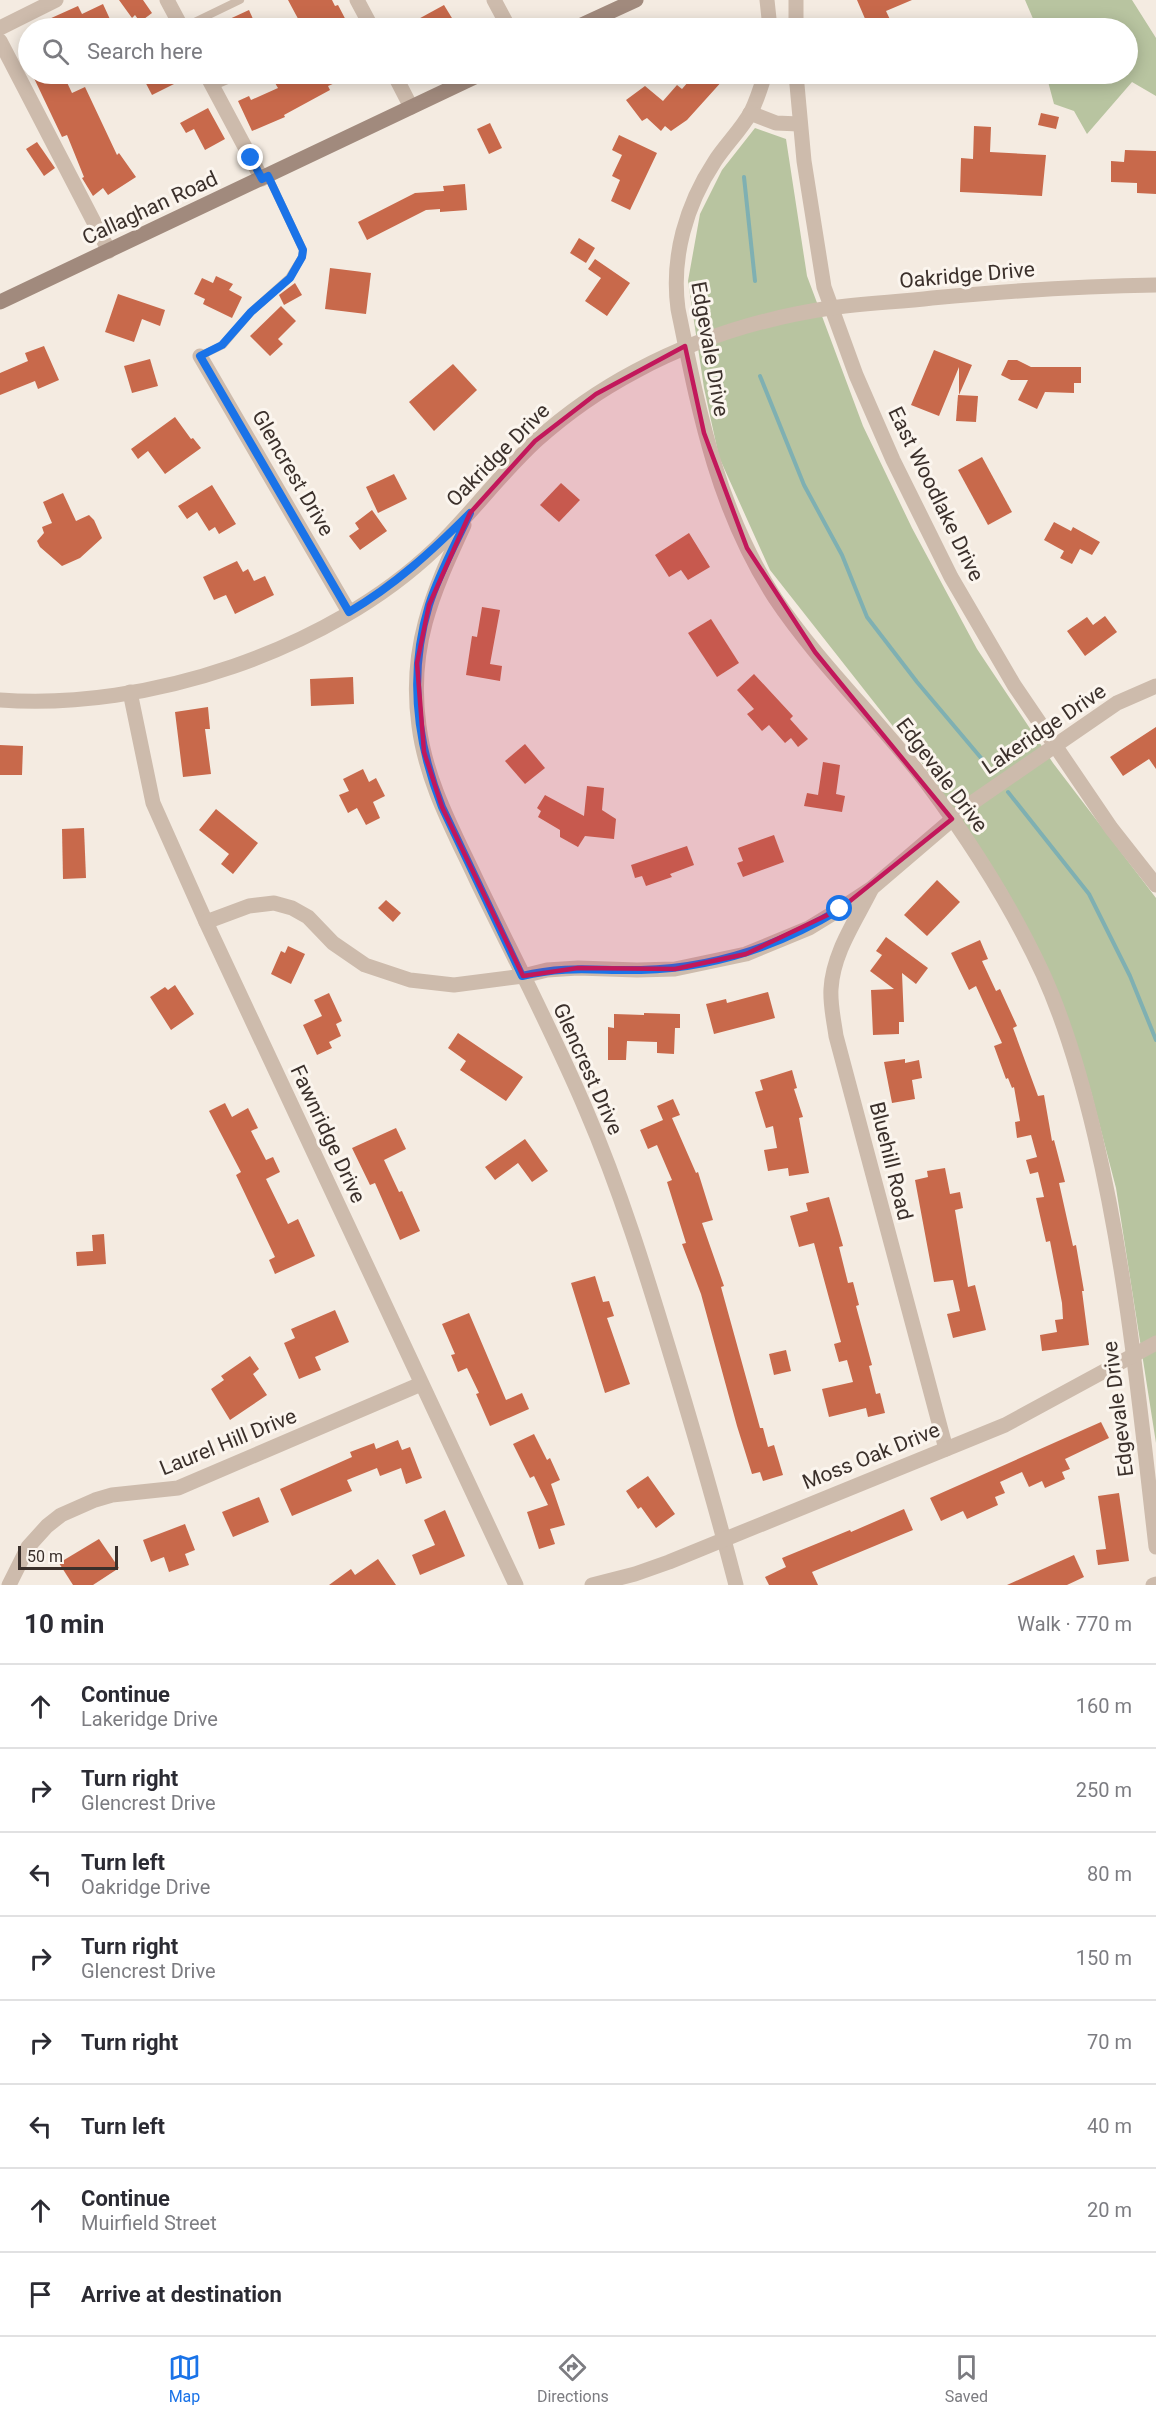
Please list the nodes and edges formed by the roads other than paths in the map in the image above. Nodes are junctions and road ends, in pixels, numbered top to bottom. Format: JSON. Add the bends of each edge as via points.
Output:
{"nodes":[{"id":1,"x":56,"y":0,"type":"edge"},
{"id":2,"x":167,"y":0,"type":"edge"},
{"id":3,"x":240,"y":0,"type":"edge"},
{"id":4,"x":357,"y":0,"type":"edge"},
{"id":5,"x":494,"y":0,"type":"edge"},
{"id":6,"x":636,"y":0,"type":"edge"},
{"id":7,"x":767,"y":0,"type":"edge"},
{"id":8,"x":796,"y":0,"type":"edge"},
{"id":9,"x":20,"y":18,"type":"edge"},
{"id":10,"x":177,"y":18,"type":"edge"},
{"id":11,"x":203,"y":18,"type":"edge"},
{"id":12,"x":367,"y":18,"type":"edge"},
{"id":13,"x":504,"y":18,"type":"edge"},
{"id":14,"x":597,"y":18,"type":"edge"},
{"id":15,"x":769,"y":18,"type":"edge"},
{"id":16,"x":796,"y":18,"type":"edge"},
{"id":17,"x":18,"y":19,"type":"edge"},
{"id":18,"x":0,"y":28,"type":"edge"},
{"id":19,"x":0,"y":41,"type":"edge"},
{"id":20,"x":18,"y":76,"type":"edge"},
{"id":21,"x":22,"y":84,"type":"edge"},
{"id":22,"x":211,"y":84,"type":"edge"},
{"id":23,"x":399,"y":84,"type":"edge"},
{"id":24,"x":460,"y":84,"type":"edge"},
{"id":25,"x":761,"y":84,"type":"edge"},
{"id":26,"x":797,"y":84,"type":"edge"},
{"id":27,"x":411,"y":107,"type":"junction"},
{"id":28,"x":750,"y":112,"type":"junction"},
{"id":29,"x":799,"y":124,"type":"junction"},
{"id":30,"x":265,"y":177,"type":"junction"},
{"id":31,"x":109,"y":251,"type":"junction"},
{"id":32,"x":1156,"y":285,"type":"edge"},
{"id":33,"x":0,"y":302,"type":"edge"},
{"id":34,"x":831,"y":308,"type":"junction"},
{"id":35,"x":685,"y":346,"type":"junction"},
{"id":36,"x":200,"y":356,"type":"joint"},
{"id":37,"x":470,"y":513,"type":"junction"},
{"id":38,"x":349,"y":612,"type":"junction"},
{"id":39,"x":1156,"y":686,"type":"edge"},
{"id":40,"x":130,"y":692,"type":"junction"},
{"id":41,"x":0,"y":700,"type":"edge"},
{"id":42,"x":1054,"y":747,"type":"junction"},
{"id":43,"x":952,"y":819,"type":"junction"},
{"id":44,"x":1156,"y":885,"type":"edge"},
{"id":45,"x":872,"y":888,"type":"junction"},
{"id":46,"x":206,"y":922,"type":"junction"},
{"id":47,"x":522,"y":976,"type":"junction"},
{"id":48,"x":1156,"y":1343,"type":"edge"},
{"id":49,"x":1134,"y":1355,"type":"junction"},
{"id":50,"x":421,"y":1384,"type":"junction"},
{"id":51,"x":946,"y":1449,"type":"junction"},
{"id":52,"x":724,"y":1538,"type":"junction"},
{"id":53,"x":1156,"y":1547,"type":"edge"},
{"id":54,"x":9,"y":1585,"type":"edge"},
{"id":55,"x":516,"y":1585,"type":"edge"},
{"id":56,"x":592,"y":1585,"type":"edge"},
{"id":57,"x":736,"y":1585,"type":"edge"}],
"edges":[{"from":1,"to":9,"type":"street"},
{"from":2,"to":10,"type":"street"},
{"from":3,"to":11,"type":"lane"},
{"from":4,"to":12,"type":"street"},
{"from":5,"to":13,"type":"street"},
{"from":6,"to":14,"type":"main road"},
{"from":7,"to":15,"type":"street"},
{"from":8,"to":16,"type":"street"},
{"from":17,"to":18,"type":"street"},
{"from":19,"to":20,"type":"street"},
{"from":21,"to":31,"type":"street"},
{"from":22,"to":30,"type":"street"},
{"from":23,"to":27,"type":"street"},
{"from":24,"to":27,"type":"main road","name":"Callaghan Road"},
{"from":25,"to":28,"type":"street","name":"Edgevale Drive"},
{"from":26,"to":29,"type":"street","name":"East Woodlake Drive"},
{"from":27,"to":30,"type":"main road","name":"Callaghan Road"},
{"from":28,"to":29,"type":"street","via":[[776,123]]},
{"from":28,"to":35,"type":"street","name":"Edgevale Drive","via":[[704,178],[686,222],[676,292]]},
{"from":29,"to":34,"type":"street","name":"East Woodlake Drive","via":[[819,263]]},
{"from":30,"to":31,"type":"main road","name":"Callaghan Road"},
{"from":30,"to":36,"type":"lane","via":[[303,250],[302,257],[290,278],[251,312],[222,345]]},
{"from":31,"to":33,"type":"main road","name":"Callaghan Road"},
{"from":32,"to":34,"type":"street","name":"Oakridge Drive","via":[[1034,290]]},
{"from":34,"to":35,"type":"street","name":"Oakridge Drive"},
{"from":34,"to":42,"type":"street","name":"East Woodlake Drive","via":[[893,460],[951,578]]},
{"from":35,"to":37,"type":"street","name":"Oakridge Drive","via":[[578,406],[535,441]]},
{"from":35,"to":43,"type":"street","name":"Edgevale Drive","via":[[704,434],[747,549],[775,597],[815,652],[926,782]]},
{"from":36,"to":38,"type":"street","name":"Glencrest Drive"},
{"from":37,"to":38,"type":"street","name":"Oakridge Drive","via":[[410,571]]},
{"from":37,"to":47,"type":"street","name":"Glencrest Drive","via":[[438,580],[421,638],[416,693],[419,727],[431,780],[442,807]]},
{"from":38,"to":40,"type":"street","name":"Oakridge Drive","via":[[299,640],[246,661],[195,678]]},
{"from":39,"to":42,"type":"street","name":"Lakeridge Drive","via":[[1117,703]]},
{"from":40,"to":41,"type":"street","name":"Oakridge Drive","via":[[74,700]]},
{"from":40,"to":46,"type":"street","name":"Fawnridge Drive","via":[[153,803]]},
{"from":42,"to":43,"type":"street","name":"Lakeridge Drive"},
{"from":42,"to":44,"type":"street","name":"East Woodlake Drive"},
{"from":43,"to":45,"type":"street","name":"Lakeridge Drive"},
{"from":43,"to":49,"type":"street","name":"Edgevale Drive","via":[[1043,975],[1074,1059],[1106,1180]]},
{"from":45,"to":47,"type":"street","name":"Lakeridge Drive","via":[[809,928],[740,956],[675,969],[578,968]]},
{"from":45,"to":51,"type":"street","name":"Bluehill Road","via":[[843,946],[831,1004],[836,1036]]},
{"from":46,"to":47,"type":"street","name":"Lakeridge Drive","via":[[249,906],[274,903],[308,917],[333,943],[364,964],[392,975],[454,985]]},
{"from":46,"to":50,"type":"street","name":"Fawnridge Drive"},
{"from":47,"to":52,"type":"street","name":"Glencrest Drive","via":[[586,1109],[623,1205]]},
{"from":48,"to":49,"type":"street","name":"Moss Oak Drive"},
{"from":49,"to":51,"type":"street","name":"Moss Oak Drive","via":[[1005,1425]]},
{"from":49,"to":53,"type":"street","name":"Edgevale Drive"},
{"from":50,"to":54,"type":"street","name":"Laurel Hill Drive","via":[[178,1488],[112,1495],[61,1515],[28,1547]]},
{"from":50,"to":55,"type":"street","name":"Fawnridge Drive"},
{"from":51,"to":52,"type":"street","name":"Moss Oak Drive"},
{"from":52,"to":56,"type":"street","name":"Moss Oak Drive","via":[[669,1562]]},
{"from":52,"to":57,"type":"street","name":"Glencrest Drive"}]}
